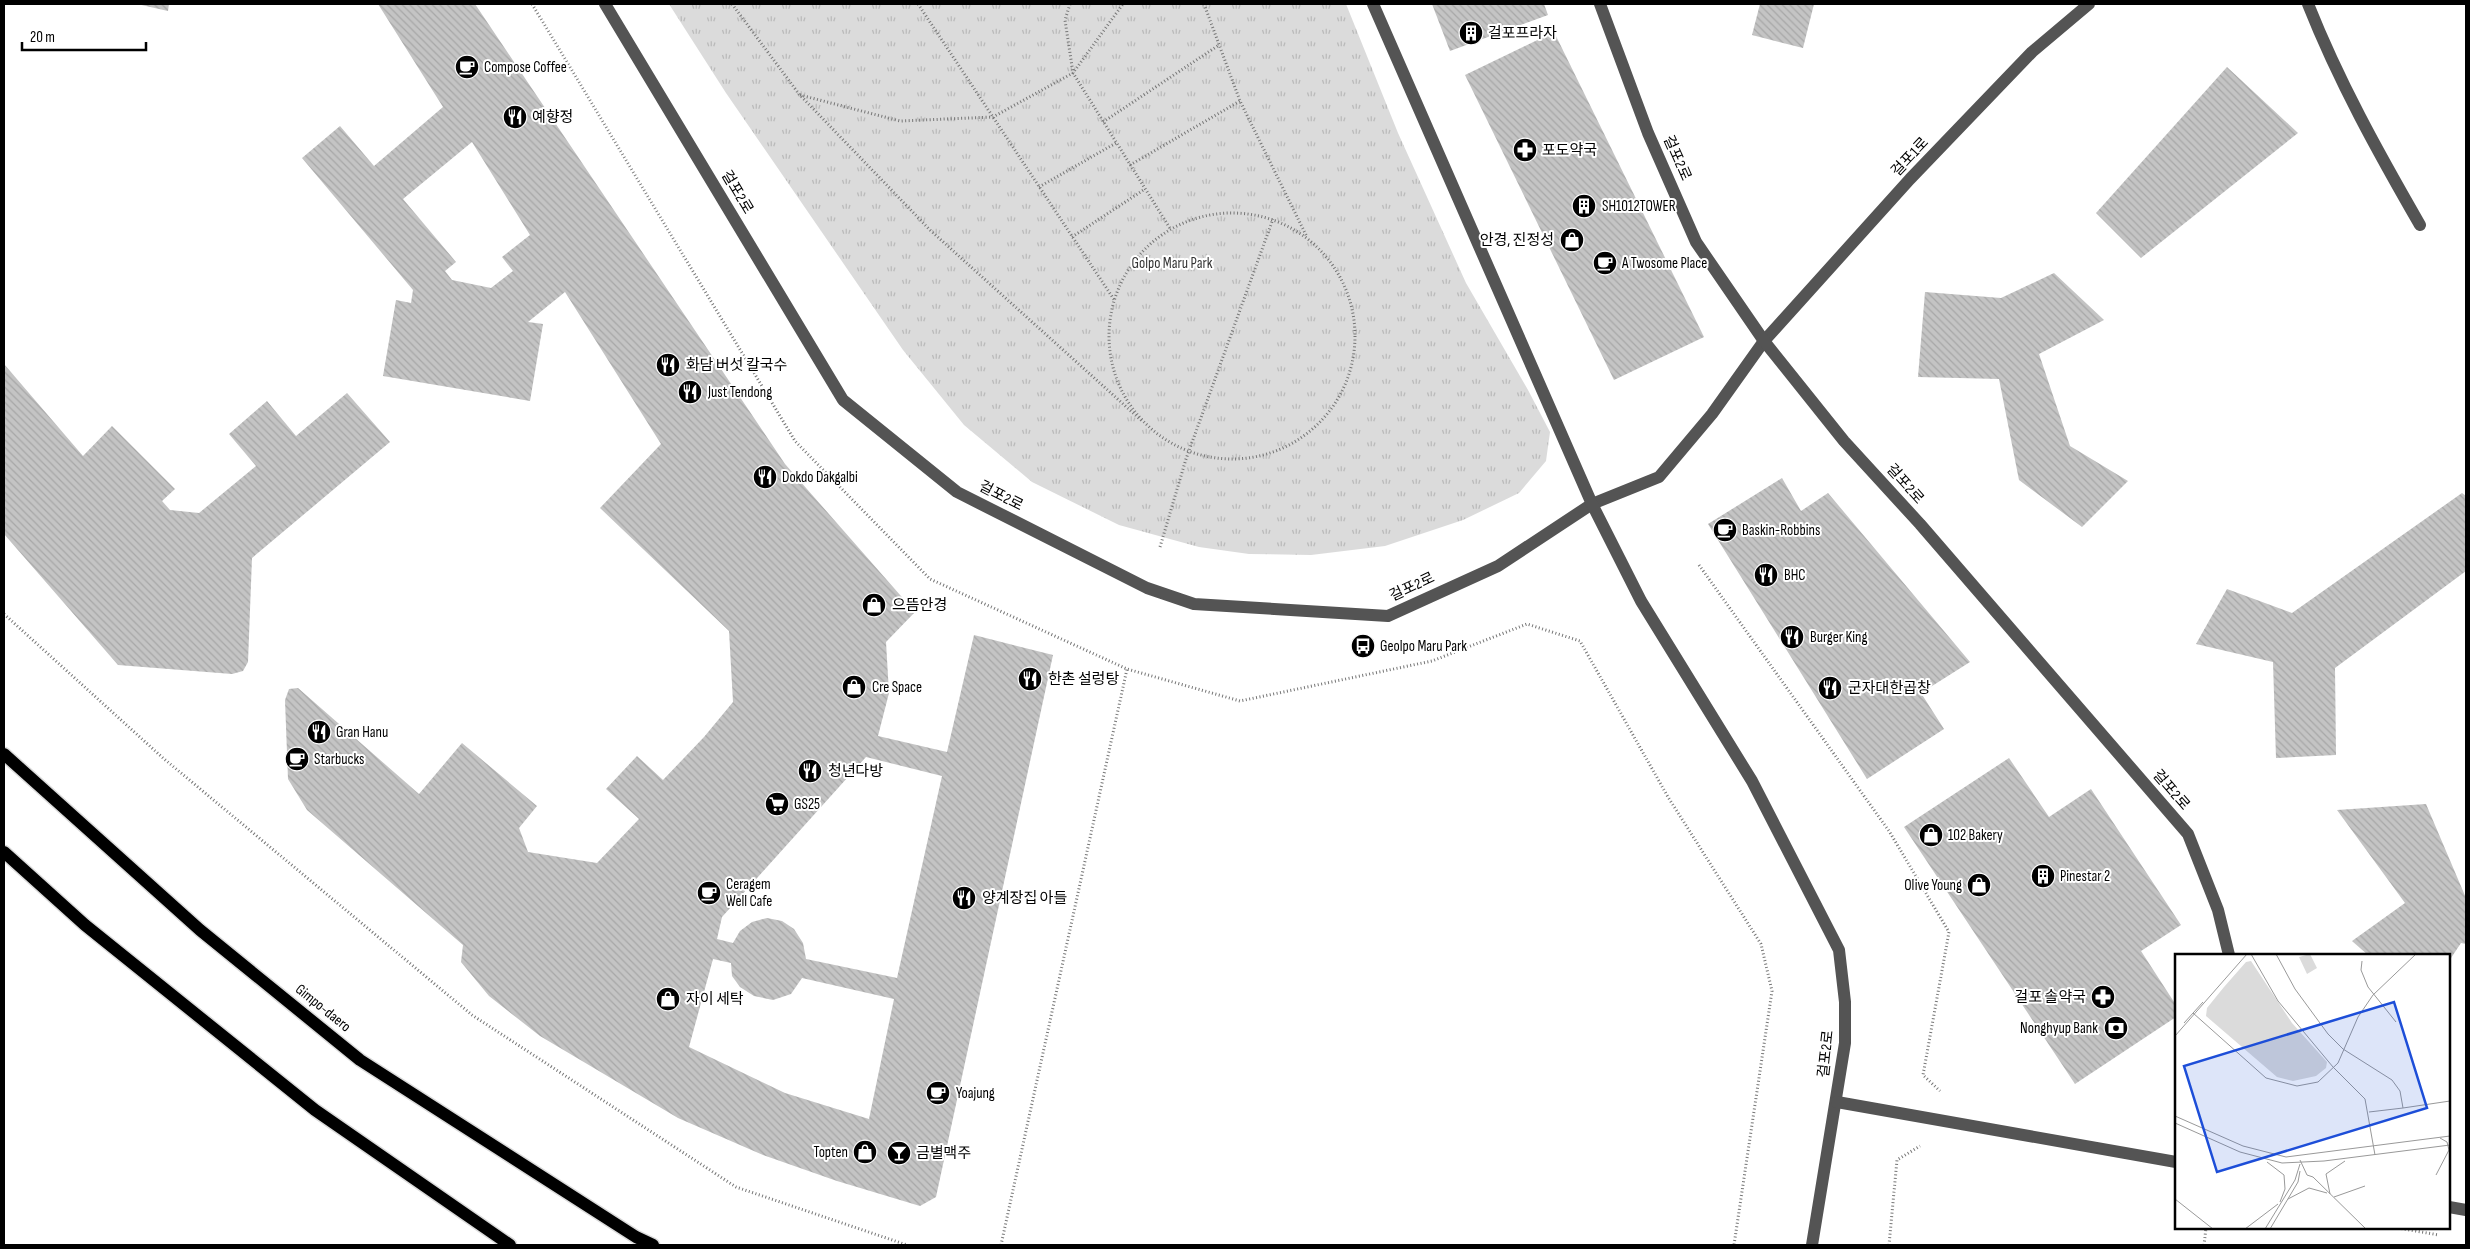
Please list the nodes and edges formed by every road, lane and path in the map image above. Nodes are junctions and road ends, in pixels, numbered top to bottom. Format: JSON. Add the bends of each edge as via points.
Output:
{"nodes":[{"id":1,"x":532,"y":4,"type":"edge"},
{"id":2,"x":605,"y":4,"type":"edge"},
{"id":3,"x":732,"y":4,"type":"edge"},
{"id":4,"x":918,"y":4,"type":"edge"},
{"id":5,"x":1070,"y":4,"type":"edge"},
{"id":6,"x":1123,"y":4,"type":"edge"},
{"id":7,"x":1204,"y":4,"type":"edge"},
{"id":8,"x":1373,"y":4,"type":"edge"},
{"id":9,"x":1600,"y":4,"type":"edge"},
{"id":10,"x":2089,"y":4,"type":"edge"},
{"id":11,"x":2308,"y":4,"type":"edge"},
{"id":12,"x":1219,"y":45,"type":"junction"},
{"id":13,"x":1073,"y":74,"type":"junction"},
{"id":14,"x":799,"y":94,"type":"junction"},
{"id":15,"x":1240,"y":101,"type":"junction"},
{"id":16,"x":993,"y":117,"type":"junction"},
{"id":17,"x":1103,"y":122,"type":"junction"},
{"id":18,"x":1116,"y":143,"type":"junction"},
{"id":19,"x":1130,"y":165,"type":"junction"},
{"id":20,"x":1039,"y":187,"type":"junction"},
{"id":21,"x":1145,"y":189,"type":"junction"},
{"id":22,"x":1273,"y":219,"type":"junction"},
{"id":23,"x":2420,"y":225,"type":"dead end"},
{"id":24,"x":1171,"y":230,"type":"junction"},
{"id":25,"x":1072,"y":237,"type":"junction"},
{"id":26,"x":1308,"y":238,"type":"junction"},
{"id":27,"x":1115,"y":302,"type":"junction"},
{"id":28,"x":1764,"y":341,"type":"junction"},
{"id":29,"x":1152,"y":430,"type":"junction"},
{"id":30,"x":1188,"y":451,"type":"junction"},
{"id":31,"x":1592,"y":504,"type":"junction"},
{"id":32,"x":1160,"y":546,"type":"dead end"},
{"id":33,"x":1699,"y":565,"type":"dead end"},
{"id":34,"x":4,"y":614,"type":"edge"},
{"id":35,"x":1127,"y":669,"type":"junction"},
{"id":36,"x":4,"y":754,"type":"edge"},
{"id":37,"x":4,"y":852,"type":"edge"},
{"id":38,"x":2229,"y":954,"type":"edge"},
{"id":39,"x":1947,"y":1097,"type":"dead end"},
{"id":40,"x":1837,"y":1102,"type":"junction"},
{"id":41,"x":1923,"y":1144,"type":"dead end"},
{"id":42,"x":2175,"y":1162,"type":"edge"},
{"id":43,"x":2450,"y":1207,"type":"edge"},
{"id":44,"x":2466,"y":1210,"type":"edge"},
{"id":45,"x":2206,"y":1229,"type":"edge"},
{"id":46,"x":2403,"y":1229,"type":"edge"},
{"id":47,"x":2447,"y":1237,"type":"dead end"},
{"id":48,"x":510,"y":1245,"type":"edge"},
{"id":49,"x":653,"y":1245,"type":"edge"},
{"id":50,"x":908,"y":1245,"type":"edge"},
{"id":51,"x":1001,"y":1245,"type":"edge"},
{"id":52,"x":1734,"y":1245,"type":"edge"},
{"id":53,"x":1812,"y":1245,"type":"edge"},
{"id":54,"x":1889,"y":1245,"type":"edge"},
{"id":55,"x":2204,"y":1245,"type":"edge"}],
"edges":[{"from":1,"to":35,"type":"path","via":[[795,442],[930,579]]},
{"from":2,"to":31,"type":"street","name":"걸포2로","via":[[844,400],[957,492],[1147,588],[1194,604],[1388,616],[1498,566]]},
{"from":3,"to":14,"type":"path"},
{"from":4,"to":16,"type":"path"},
{"from":5,"to":13,"type":"path","via":[[1065,20]]},
{"from":6,"to":13,"type":"path"},
{"from":7,"to":12,"type":"path"},
{"from":8,"to":31,"type":"street","name":"걸포2로"},
{"from":9,"to":28,"type":"street","name":"걸포2로","via":[[1648,134],[1696,242]]},
{"from":10,"to":28,"type":"street","name":"걸포1로","via":[[2032,52],[1910,179]]},
{"from":11,"to":23,"type":"street","via":[[2358,117]]},
{"from":12,"to":15,"type":"path"},
{"from":12,"to":17,"type":"path"},
{"from":13,"to":16,"type":"path"},
{"from":13,"to":17,"type":"path"},
{"from":14,"to":16,"type":"path","via":[[900,121]]},
{"from":14,"to":29,"type":"path","via":[[930,230]]},
{"from":15,"to":19,"type":"path"},
{"from":15,"to":26,"type":"path"},
{"from":16,"to":20,"type":"path"},
{"from":17,"to":18,"type":"path"},
{"from":18,"to":19,"type":"path"},
{"from":18,"to":20,"type":"path"},
{"from":19,"to":21,"type":"path"},
{"from":20,"to":25,"type":"path"},
{"from":21,"to":24,"type":"path"},
{"from":21,"to":25,"type":"path"},
{"from":22,"to":24,"type":"path","via":[[1231,213],[1189,220]]},
{"from":22,"to":26,"type":"path"},
{"from":22,"to":30,"type":"path"},
{"from":24,"to":27,"type":"path","via":[[1152,242],[1125,274]]},
{"from":25,"to":27,"type":"path"},
{"from":26,"to":30,"type":"path","via":[[1334,266],[1351,301],[1356,340],[1349,378],[1335,404],[1301,439],[1266,455],[1227,459]]},
{"from":27,"to":29,"type":"path","via":[[1110,314],[1110,357],[1124,397]]},
{"from":28,"to":31,"type":"street","name":"걸포1로","via":[[1712,414],[1658,477]]},
{"from":28,"to":38,"type":"street","name":"걸포2로","via":[[1844,441],[1920,524],[2188,834],[2218,910]]},
{"from":29,"to":30,"type":"path"},
{"from":30,"to":32,"type":"path"},
{"from":31,"to":40,"type":"street","name":"걸포2로","via":[[1641,601],[1752,781],[1839,950],[1845,1002],[1845,1043]]},
{"from":33,"to":39,"type":"path","via":[[1889,830],[1949,932],[1923,1075]]},
{"from":34,"to":50,"type":"path","via":[[163,758],[472,1015],[736,1187]]},
{"from":35,"to":51,"type":"path"},
{"from":35,"to":52,"type":"path","via":[[1240,701],[1432,661],[1527,624],[1580,640],[1668,796],[1761,944],[1772,991]]},
{"from":36,"to":49,"type":"main road","name":"Gimpo-daero","via":[[200,930],[360,1060]]},
{"from":37,"to":48,"type":"main road","via":[[85,925],[315,1110]]},
{"from":40,"to":42,"type":"street"},
{"from":40,"to":53,"type":"street","name":"걸포2로"},
{"from":41,"to":54,"type":"path","via":[[1897,1160]]},
{"from":43,"to":44,"type":"street"},
{"from":45,"to":55,"type":"path"},
{"from":46,"to":47,"type":"path"}]}
